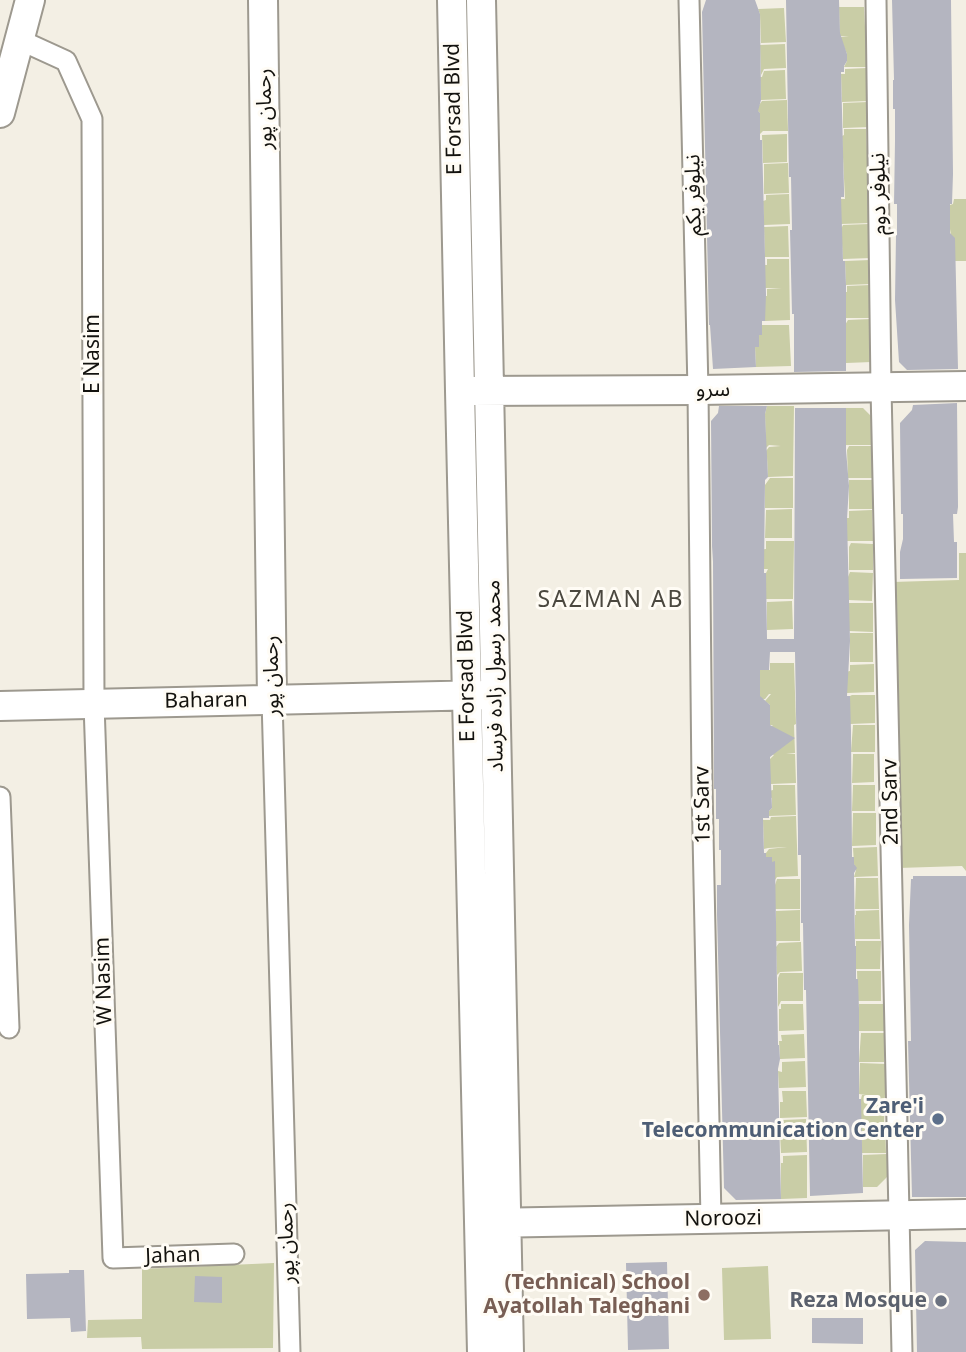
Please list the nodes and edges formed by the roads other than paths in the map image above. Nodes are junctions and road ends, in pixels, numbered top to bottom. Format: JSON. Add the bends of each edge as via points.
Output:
{"nodes":[{"id":1,"x":30,"y":0,"type":"edge"},
{"id":2,"x":263,"y":0,"type":"edge"},
{"id":3,"x":452,"y":0,"type":"edge"},
{"id":4,"x":481,"y":0,"type":"edge"},
{"id":5,"x":689,"y":0,"type":"edge"},
{"id":6,"x":876,"y":0,"type":"edge"},
{"id":7,"x":481,"y":39,"type":"junction"},
{"id":8,"x":20,"y":40,"type":"junction"},
{"id":9,"x":453,"y":41,"type":"junction"},
{"id":10,"x":0,"y":113,"type":"edge"},
{"id":11,"x":966,"y":386,"type":"edge"},
{"id":12,"x":881,"y":388,"type":"junction"},
{"id":13,"x":698,"y":390,"type":"junction"},
{"id":14,"x":460,"y":391,"type":"junction"},
{"id":15,"x":488,"y":391,"type":"junction"},
{"id":16,"x":495,"y":694,"type":"junction"},
{"id":17,"x":467,"y":695,"type":"junction"},
{"id":18,"x":272,"y":699,"type":"junction"},
{"id":19,"x":94,"y":704,"type":"junction"},
{"id":20,"x":0,"y":706,"type":"edge"},
{"id":21,"x":0,"y":797,"type":"edge"},
{"id":22,"x":486,"y":931,"type":"junction"},
{"id":23,"x":9,"y":1028,"type":"dead end"},
{"id":24,"x":966,"y":1214,"type":"edge"},
{"id":25,"x":900,"y":1216,"type":"junction"},
{"id":26,"x":711,"y":1219,"type":"junction"},
{"id":27,"x":493,"y":1223,"type":"junction"},
{"id":28,"x":234,"y":1254,"type":"dead end"},
{"id":29,"x":113,"y":1258,"type":"joint"},
{"id":30,"x":290,"y":1352,"type":"edge"},
{"id":31,"x":482,"y":1352,"type":"edge"},
{"id":32,"x":509,"y":1352,"type":"edge"},
{"id":33,"x":902,"y":1352,"type":"edge"}],
"edges":[{"from":1,"to":8,"type":"street"},
{"from":2,"to":18,"type":"street","name":"رحمان پور"},
{"from":3,"to":9,"type":"street","name":"E Forsad Blvd"},
{"from":4,"to":7,"type":"street","name":"محمد رسول زاده فرساد"},
{"from":5,"to":13,"type":"street","name":"نیلوفر یکم"},
{"from":6,"to":12,"type":"street","name":"نیلوفر دوم"},
{"from":7,"to":9,"type":"street"},
{"from":7,"to":15,"type":"street","name":"محمد رسول زاده فرساد"},
{"from":8,"to":10,"type":"street"},
{"from":8,"to":19,"type":"street","name":"E Nasim","via":[[66,61],[92,119]]},
{"from":9,"to":14,"type":"street","name":"E Forsad Blvd"},
{"from":11,"to":12,"type":"street","name":"سرو"},
{"from":12,"to":13,"type":"street","name":"سرو"},
{"from":12,"to":25,"type":"street","name":"2nd Sarv"},
{"from":13,"to":15,"type":"street","name":"سرو"},
{"from":13,"to":26,"type":"street","name":"1st Sarv"},
{"from":14,"to":15,"type":"street","name":"سرو"},
{"from":14,"to":17,"type":"street","name":"E Forsad Blvd"},
{"from":15,"to":16,"type":"street","name":"محمد رسول زاده فرساد"},
{"from":16,"to":17,"type":"street","name":"Baharan"},
{"from":16,"to":22,"type":"street","name":"محمد رسول زاده فرساد"},
{"from":17,"to":18,"type":"street","name":"Baharan"},
{"from":17,"to":22,"type":"street","name":"E Forsad Blvd"},
{"from":18,"to":19,"type":"street","name":"Baharan"},
{"from":18,"to":30,"type":"street","name":"رحمان پور"},
{"from":19,"to":20,"type":"street","name":"Baharan"},
{"from":19,"to":29,"type":"street","name":"W Nasim"},
{"from":21,"to":23,"type":"street"},
{"from":22,"to":27,"type":"street","name":"محمد رسول زاده فرساد"},
{"from":24,"to":25,"type":"street","name":"Noroozi"},
{"from":25,"to":26,"type":"street","name":"Noroozi"},
{"from":25,"to":33,"type":"street","name":"2nd Sarv"},
{"from":26,"to":27,"type":"street","name":"Noroozi"},
{"from":27,"to":31,"type":"street"},
{"from":27,"to":32,"type":"street","name":"محمد رسول زاده فرساد"},
{"from":28,"to":29,"type":"street","name":"Jahan"}]}
